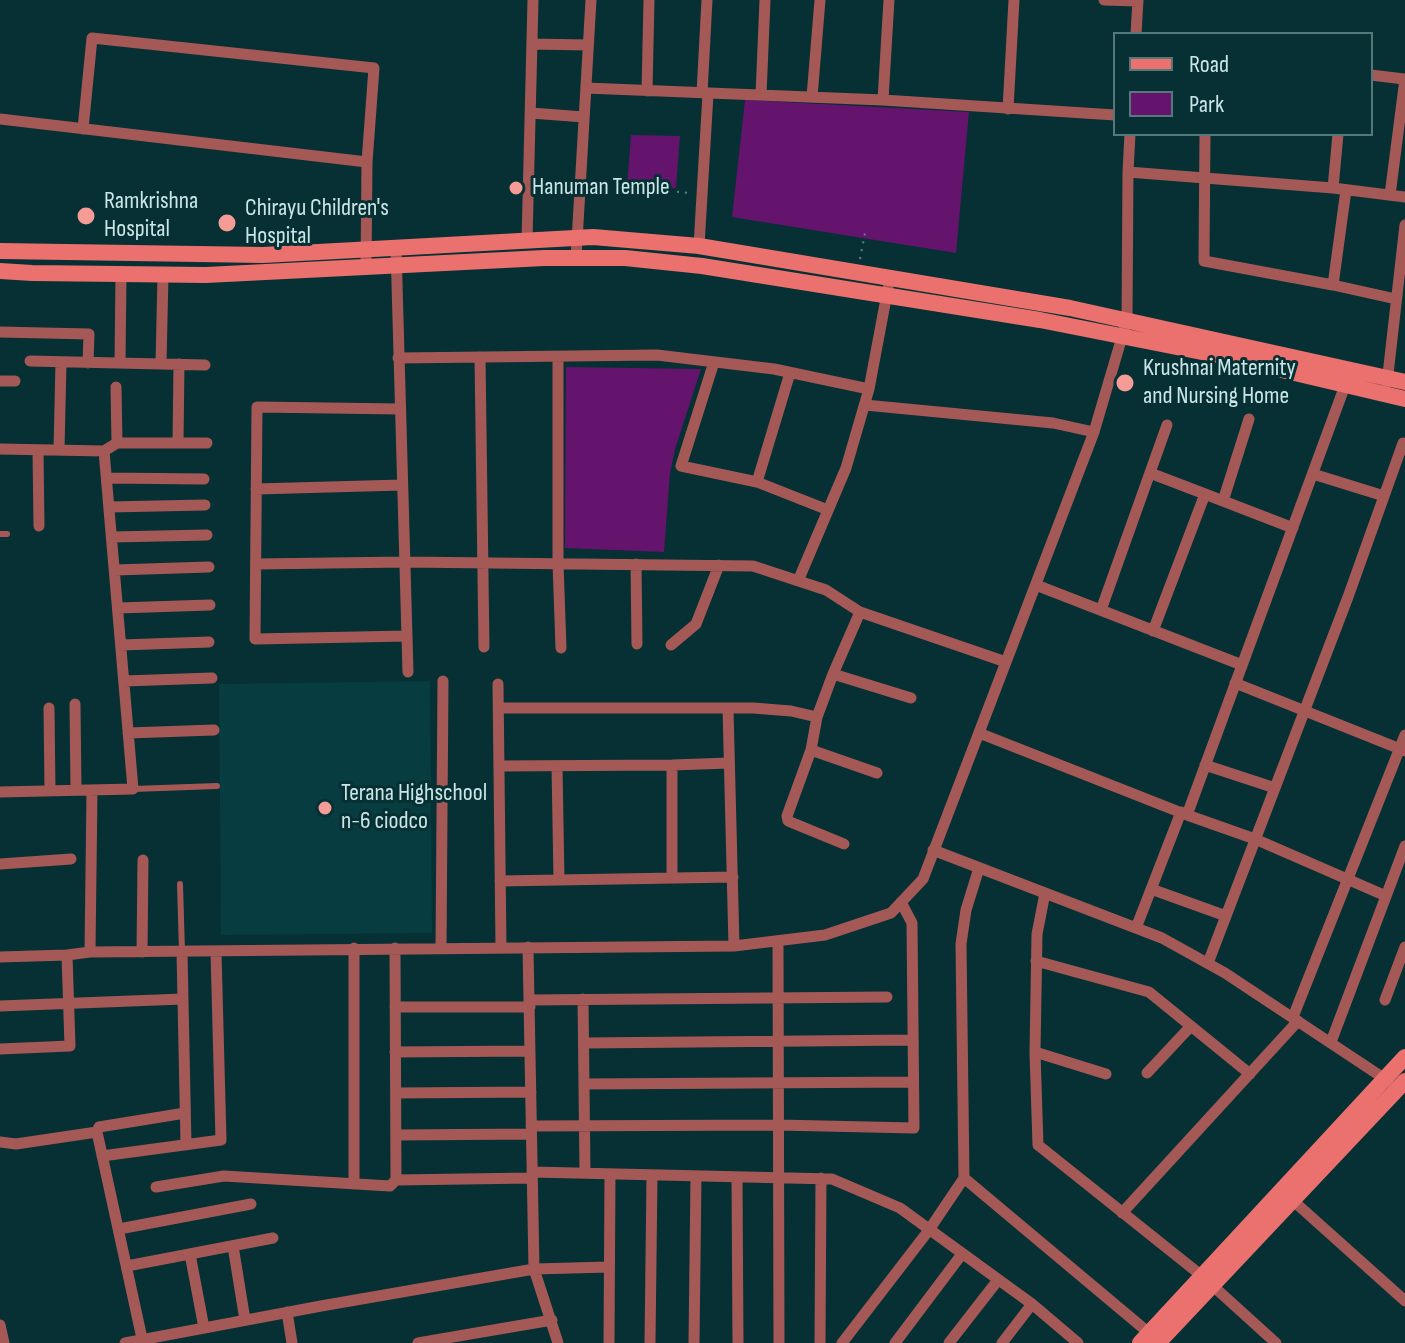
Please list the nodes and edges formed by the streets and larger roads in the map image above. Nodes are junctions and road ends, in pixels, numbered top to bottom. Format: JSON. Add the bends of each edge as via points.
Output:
{"nodes":[{"id":1,"x":533,"y":0,"type":"edge"},
{"id":2,"x":591,"y":0,"type":"edge"},
{"id":3,"x":649,"y":0,"type":"edge"},
{"id":4,"x":707,"y":0,"type":"edge"},
{"id":5,"x":765,"y":0,"type":"edge"},
{"id":6,"x":820,"y":0,"type":"edge"},
{"id":7,"x":889,"y":0,"type":"edge"},
{"id":8,"x":1014,"y":0,"type":"edge"},
{"id":9,"x":1104,"y":0,"type":"edge"},
{"id":10,"x":1138,"y":0,"type":"edge"},
{"id":11,"x":1136,"y":32,"type":"edge"},
{"id":12,"x":532,"y":44,"type":"junction"},
{"id":13,"x":588,"y":45,"type":"junction"},
{"id":14,"x":1373,"y":75,"type":"edge"},
{"id":15,"x":1405,"y":79,"type":"edge"},
{"id":16,"x":586,"y":88,"type":"junction"},
{"id":17,"x":647,"y":91,"type":"junction"},
{"id":18,"x":705,"y":94,"type":"junction"},
{"id":19,"x":761,"y":95,"type":"junction"},
{"id":20,"x":812,"y":97,"type":"junction"},
{"id":21,"x":883,"y":100,"type":"junction"},
{"id":22,"x":1008,"y":109,"type":"junction"},
{"id":23,"x":531,"y":113,"type":"junction"},
{"id":24,"x":1113,"y":115,"type":"edge"},
{"id":25,"x":584,"y":117,"type":"junction"},
{"id":26,"x":0,"y":119,"type":"edge"},
{"id":27,"x":83,"y":129,"type":"junction"},
{"id":28,"x":1130,"y":136,"type":"edge"},
{"id":29,"x":1205,"y":136,"type":"edge"},
{"id":30,"x":1338,"y":136,"type":"edge"},
{"id":31,"x":367,"y":162,"type":"junction"},
{"id":32,"x":1128,"y":172,"type":"junction"},
{"id":33,"x":1203,"y":178,"type":"junction"},
{"id":34,"x":1333,"y":188,"type":"junction"},
{"id":35,"x":1346,"y":190,"type":"junction"},
{"id":36,"x":1390,"y":195,"type":"junction"},
{"id":37,"x":1405,"y":197,"type":"edge"},
{"id":38,"x":1405,"y":225,"type":"edge"},
{"id":39,"x":577,"y":238,"type":"junction"},
{"id":40,"x":527,"y":241,"type":"junction"},
{"id":41,"x":699,"y":246,"type":"junction"},
{"id":42,"x":396,"y":248,"type":"junction"},
{"id":43,"x":365,"y":250,"type":"junction"},
{"id":44,"x":0,"y":251,"type":"edge"},
{"id":45,"x":576,"y":258,"type":"junction"},
{"id":46,"x":396,"y":266,"type":"junction"},
{"id":47,"x":366,"y":268,"type":"junction"},
{"id":48,"x":0,"y":271,"type":"edge"},
{"id":49,"x":121,"y":274,"type":"junction"},
{"id":50,"x":163,"y":275,"type":"junction"},
{"id":51,"x":890,"y":277,"type":"junction"},
{"id":52,"x":1333,"y":285,"type":"junction"},
{"id":53,"x":886,"y":295,"type":"junction"},
{"id":54,"x":1396,"y":299,"type":"junction"},
{"id":55,"x":1125,"y":328,"type":"junction"},
{"id":56,"x":0,"y":332,"type":"edge"},
{"id":57,"x":480,"y":357,"type":"junction"},
{"id":58,"x":558,"y":357,"type":"junction"},
{"id":59,"x":398,"y":358,"type":"junction"},
{"id":60,"x":30,"y":361,"type":"dead end"},
{"id":61,"x":61,"y":362,"type":"junction"},
{"id":62,"x":714,"y":362,"type":"junction"},
{"id":63,"x":88,"y":363,"type":"junction"},
{"id":64,"x":120,"y":363,"type":"junction"},
{"id":65,"x":161,"y":364,"type":"junction"},
{"id":66,"x":179,"y":364,"type":"junction"},
{"id":67,"x":205,"y":365,"type":"dead end"},
{"id":68,"x":790,"y":373,"type":"junction"},
{"id":69,"x":1348,"y":377,"type":"junction"},
{"id":70,"x":0,"y":381,"type":"edge"},
{"id":71,"x":15,"y":381,"type":"dead end"},
{"id":72,"x":1405,"y":382,"type":"edge"},
{"id":73,"x":1386,"y":386,"type":"junction"},
{"id":74,"x":116,"y":387,"type":"dead end"},
{"id":75,"x":869,"y":389,"type":"junction"},
{"id":76,"x":1405,"y":399,"type":"edge"},
{"id":77,"x":865,"y":405,"type":"junction"},
{"id":78,"x":400,"y":409,"type":"junction"},
{"id":79,"x":1249,"y":419,"type":"dead end"},
{"id":80,"x":1167,"y":425,"type":"dead end"},
{"id":81,"x":1094,"y":432,"type":"junction"},
{"id":82,"x":117,"y":443,"type":"junction"},
{"id":83,"x":178,"y":443,"type":"junction"},
{"id":84,"x":207,"y":443,"type":"dead end"},
{"id":85,"x":1403,"y":443,"type":"edge"},
{"id":86,"x":0,"y":449,"type":"edge"},
{"id":87,"x":38,"y":450,"type":"junction"},
{"id":88,"x":59,"y":450,"type":"junction"},
{"id":89,"x":104,"y":451,"type":"junction"},
{"id":90,"x":1150,"y":473,"type":"junction"},
{"id":91,"x":1313,"y":474,"type":"junction"},
{"id":92,"x":107,"y":478,"type":"junction"},
{"id":93,"x":204,"y":479,"type":"dead end"},
{"id":94,"x":757,"y":482,"type":"junction"},
{"id":95,"x":402,"y":485,"type":"junction"},
{"id":96,"x":256,"y":489,"type":"junction"},
{"id":97,"x":1205,"y":494,"type":"junction"},
{"id":98,"x":1384,"y":496,"type":"junction"},
{"id":99,"x":1223,"y":501,"type":"junction"},
{"id":100,"x":205,"y":505,"type":"dead end"},
{"id":101,"x":109,"y":507,"type":"junction"},
{"id":102,"x":828,"y":510,"type":"junction"},
{"id":103,"x":39,"y":526,"type":"dead end"},
{"id":104,"x":1293,"y":528,"type":"junction"},
{"id":105,"x":207,"y":535,"type":"dead end"},
{"id":106,"x":112,"y":537,"type":"junction"},
{"id":107,"x":405,"y":562,"type":"junction"},
{"id":108,"x":482,"y":563,"type":"junction"},
{"id":109,"x":558,"y":563,"type":"junction"},
{"id":110,"x":256,"y":564,"type":"junction"},
{"id":111,"x":636,"y":564,"type":"junction"},
{"id":112,"x":719,"y":565,"type":"junction"},
{"id":113,"x":209,"y":567,"type":"dead end"},
{"id":114,"x":115,"y":570,"type":"junction"},
{"id":115,"x":798,"y":581,"type":"junction"},
{"id":116,"x":1036,"y":585,"type":"junction"},
{"id":117,"x":210,"y":605,"type":"dead end"},
{"id":118,"x":118,"y":608,"type":"junction"},
{"id":119,"x":1101,"y":610,"type":"junction"},
{"id":120,"x":860,"y":612,"type":"junction"},
{"id":121,"x":1153,"y":631,"type":"junction"},
{"id":122,"x":407,"y":636,"type":"junction"},
{"id":123,"x":209,"y":642,"type":"dead end"},
{"id":124,"x":637,"y":644,"type":"dead end"},
{"id":125,"x":121,"y":645,"type":"junction"},
{"id":126,"x":671,"y":645,"type":"dead end"},
{"id":127,"x":484,"y":647,"type":"dead end"},
{"id":128,"x":561,"y":648,"type":"dead end"},
{"id":129,"x":1006,"y":662,"type":"junction"},
{"id":130,"x":1242,"y":665,"type":"junction"},
{"id":131,"x":408,"y":672,"type":"dead end"},
{"id":132,"x":833,"y":674,"type":"junction"},
{"id":133,"x":212,"y":678,"type":"dead end"},
{"id":134,"x":124,"y":681,"type":"junction"},
{"id":135,"x":443,"y":681,"type":"dead end"},
{"id":136,"x":1235,"y":683,"type":"junction"},
{"id":137,"x":498,"y":684,"type":"dead end"},
{"id":138,"x":911,"y":698,"type":"dead end"},
{"id":139,"x":75,"y":704,"type":"dead end"},
{"id":140,"x":49,"y":708,"type":"dead end"},
{"id":141,"x":500,"y":708,"type":"junction"},
{"id":142,"x":728,"y":708,"type":"junction"},
{"id":143,"x":1304,"y":712,"type":"junction"},
{"id":144,"x":817,"y":717,"type":"junction"},
{"id":145,"x":214,"y":730,"type":"dead end"},
{"id":146,"x":128,"y":733,"type":"junction"},
{"id":147,"x":979,"y":733,"type":"junction"},
{"id":148,"x":1405,"y":735,"type":"edge"},
{"id":149,"x":811,"y":750,"type":"junction"},
{"id":150,"x":1402,"y":750,"type":"edge"},
{"id":151,"x":729,"y":763,"type":"junction"},
{"id":152,"x":672,"y":765,"type":"junction"},
{"id":153,"x":1205,"y":765,"type":"junction"},
{"id":154,"x":499,"y":766,"type":"junction"},
{"id":155,"x":557,"y":766,"type":"junction"},
{"id":156,"x":877,"y":773,"type":"dead end"},
{"id":157,"x":1275,"y":788,"type":"junction"},
{"id":158,"x":76,"y":790,"type":"junction"},
{"id":159,"x":92,"y":790,"type":"junction"},
{"id":160,"x":50,"y":791,"type":"junction"},
{"id":161,"x":0,"y":792,"type":"edge"},
{"id":162,"x":1184,"y":813,"type":"junction"},
{"id":163,"x":1255,"y":839,"type":"junction"},
{"id":164,"x":844,"y":844,"type":"dead end"},
{"id":165,"x":1405,"y":846,"type":"edge"},
{"id":166,"x":933,"y":850,"type":"junction"},
{"id":167,"x":71,"y":859,"type":"dead end"},
{"id":168,"x":143,"y":860,"type":"dead end"},
{"id":169,"x":0,"y":864,"type":"edge"},
{"id":170,"x":979,"y":868,"type":"junction"},
{"id":171,"x":733,"y":877,"type":"junction"},
{"id":172,"x":672,"y":878,"type":"junction"},
{"id":173,"x":559,"y":880,"type":"junction"},
{"id":174,"x":1348,"y":880,"type":"junction"},
{"id":175,"x":500,"y":881,"type":"junction"},
{"id":176,"x":1151,"y":889,"type":"junction"},
{"id":177,"x":1045,"y":893,"type":"junction"},
{"id":178,"x":1386,"y":896,"type":"junction"},
{"id":179,"x":901,"y":902,"type":"junction"},
{"id":180,"x":1226,"y":916,"type":"junction"},
{"id":181,"x":1136,"y":928,"type":"junction"},
{"id":182,"x":778,"y":941,"type":"junction"},
{"id":183,"x":734,"y":946,"type":"junction"},
{"id":184,"x":501,"y":947,"type":"junction"},
{"id":185,"x":528,"y":947,"type":"junction"},
{"id":186,"x":1405,"y":947,"type":"edge"},
{"id":187,"x":354,"y":948,"type":"junction"},
{"id":188,"x":395,"y":948,"type":"junction"},
{"id":189,"x":441,"y":948,"type":"junction"},
{"id":190,"x":90,"y":952,"type":"junction"},
{"id":191,"x":142,"y":952,"type":"junction"},
{"id":192,"x":182,"y":952,"type":"junction"},
{"id":193,"x":216,"y":952,"type":"junction"},
{"id":194,"x":67,"y":955,"type":"junction"},
{"id":195,"x":0,"y":957,"type":"edge"},
{"id":196,"x":1036,"y":961,"type":"junction"},
{"id":197,"x":1208,"y":963,"type":"junction"},
{"id":198,"x":778,"y":997,"type":"junction"},
{"id":199,"x":887,"y":997,"type":"dead end"},
{"id":200,"x":183,"y":999,"type":"junction"},
{"id":201,"x":583,"y":999,"type":"junction"},
{"id":202,"x":1385,"y":1000,"type":"dead end"},
{"id":203,"x":530,"y":1003,"type":"junction"},
{"id":204,"x":69,"y":1004,"type":"junction"},
{"id":205,"x":0,"y":1006,"type":"edge"},
{"id":206,"x":395,"y":1007,"type":"junction"},
{"id":207,"x":1295,"y":1019,"type":"junction"},
{"id":208,"x":1191,"y":1026,"type":"junction"},
{"id":209,"x":913,"y":1040,"type":"junction"},
{"id":210,"x":778,"y":1041,"type":"junction"},
{"id":211,"x":1331,"y":1042,"type":"junction"},
{"id":212,"x":584,"y":1043,"type":"junction"},
{"id":213,"x":0,"y":1049,"type":"edge"},
{"id":214,"x":530,"y":1051,"type":"junction"},
{"id":215,"x":395,"y":1052,"type":"junction"},
{"id":216,"x":1035,"y":1052,"type":"junction"},
{"id":217,"x":1405,"y":1057,"type":"edge"},
{"id":218,"x":1147,"y":1073,"type":"dead end"},
{"id":219,"x":1106,"y":1074,"type":"dead end"},
{"id":220,"x":1250,"y":1074,"type":"junction"},
{"id":221,"x":913,"y":1082,"type":"junction"},
{"id":222,"x":1396,"y":1083,"type":"edge"},
{"id":223,"x":584,"y":1084,"type":"junction"},
{"id":224,"x":778,"y":1084,"type":"junction"},
{"id":225,"x":531,"y":1092,"type":"junction"},
{"id":226,"x":396,"y":1093,"type":"junction"},
{"id":227,"x":185,"y":1113,"type":"junction"},
{"id":228,"x":584,"y":1125,"type":"junction"},
{"id":229,"x":778,"y":1125,"type":"junction"},
{"id":230,"x":531,"y":1130,"type":"junction"},
{"id":231,"x":97,"y":1132,"type":"junction"},
{"id":232,"x":396,"y":1135,"type":"junction"},
{"id":233,"x":0,"y":1142,"type":"edge"},
{"id":234,"x":186,"y":1145,"type":"junction"},
{"id":235,"x":102,"y":1156,"type":"junction"},
{"id":236,"x":585,"y":1173,"type":"junction"},
{"id":237,"x":610,"y":1174,"type":"junction"},
{"id":238,"x":532,"y":1175,"type":"junction"},
{"id":239,"x":652,"y":1175,"type":"junction"},
{"id":240,"x":696,"y":1176,"type":"junction"},
{"id":241,"x":737,"y":1177,"type":"junction"},
{"id":242,"x":778,"y":1177,"type":"junction"},
{"id":243,"x":821,"y":1178,"type":"junction"},
{"id":244,"x":964,"y":1178,"type":"junction"},
{"id":245,"x":396,"y":1180,"type":"junction"},
{"id":246,"x":354,"y":1184,"type":"junction"},
{"id":247,"x":156,"y":1187,"type":"dead end"},
{"id":248,"x":1287,"y":1196,"type":"junction"},
{"id":249,"x":251,"y":1204,"type":"dead end"},
{"id":250,"x":1122,"y":1213,"type":"junction"},
{"id":251,"x":119,"y":1229,"type":"junction"},
{"id":252,"x":929,"y":1230,"type":"junction"},
{"id":253,"x":273,"y":1238,"type":"dead end"},
{"id":254,"x":233,"y":1246,"type":"junction"},
{"id":255,"x":190,"y":1254,"type":"junction"},
{"id":256,"x":962,"y":1254,"type":"junction"},
{"id":257,"x":127,"y":1266,"type":"junction"},
{"id":258,"x":609,"y":1267,"type":"junction"},
{"id":259,"x":534,"y":1269,"type":"junction"},
{"id":260,"x":998,"y":1280,"type":"junction"},
{"id":261,"x":1208,"y":1280,"type":"junction"},
{"id":262,"x":1405,"y":1301,"type":"edge"},
{"id":263,"x":1032,"y":1304,"type":"junction"},
{"id":264,"x":287,"y":1312,"type":"junction"},
{"id":265,"x":245,"y":1320,"type":"junction"},
{"id":266,"x":552,"y":1320,"type":"junction"},
{"id":267,"x":0,"y":1325,"type":"edge"},
{"id":268,"x":204,"y":1328,"type":"junction"},
{"id":269,"x":1062,"y":1338,"type":"edge"},
{"id":270,"x":1149,"y":1340,"type":"edge"},
{"id":271,"x":143,"y":1341,"type":"edge"},
{"id":272,"x":4,"y":1343,"type":"edge"},
{"id":273,"x":125,"y":1343,"type":"edge"},
{"id":274,"x":292,"y":1343,"type":"edge"},
{"id":275,"x":418,"y":1343,"type":"edge"},
{"id":276,"x":558,"y":1343,"type":"edge"},
{"id":277,"x":609,"y":1343,"type":"edge"},
{"id":278,"x":650,"y":1343,"type":"edge"},
{"id":279,"x":694,"y":1343,"type":"edge"},
{"id":280,"x":738,"y":1343,"type":"edge"},
{"id":281,"x":779,"y":1343,"type":"edge"},
{"id":282,"x":820,"y":1343,"type":"edge"},
{"id":283,"x":842,"y":1343,"type":"edge"},
{"id":284,"x":895,"y":1343,"type":"edge"},
{"id":285,"x":949,"y":1343,"type":"edge"},
{"id":286,"x":1002,"y":1343,"type":"edge"},
{"id":287,"x":1078,"y":1343,"type":"edge"},
{"id":288,"x":1276,"y":1343,"type":"edge"}],
"edges":[{"from":1,"to":12,"type":"street"},
{"from":2,"to":13,"type":"street"},
{"from":3,"to":17,"type":"street"},
{"from":4,"to":18,"type":"street"},
{"from":5,"to":19,"type":"street"},
{"from":6,"to":20,"type":"street"},
{"from":7,"to":21,"type":"street"},
{"from":8,"to":22,"type":"street"},
{"from":9,"to":10,"type":"street"},
{"from":10,"to":11,"type":"street"},
{"from":12,"to":13,"type":"street"},
{"from":12,"to":23,"type":"street"},
{"from":13,"to":16,"type":"street"},
{"from":14,"to":15,"type":"street"},
{"from":15,"to":36,"type":"street"},
{"from":16,"to":17,"type":"street"},
{"from":16,"to":25,"type":"street"},
{"from":17,"to":18,"type":"street"},
{"from":18,"to":19,"type":"street"},
{"from":18,"to":41,"type":"street"},
{"from":19,"to":20,"type":"street"},
{"from":20,"to":21,"type":"street"},
{"from":21,"to":22,"type":"street"},
{"from":22,"to":24,"type":"street"},
{"from":23,"to":25,"type":"street"},
{"from":23,"to":40,"type":"street"},
{"from":25,"to":39,"type":"street"},
{"from":26,"to":27,"type":"street"},
{"from":27,"to":31,"type":"street"},
{"from":27,"to":31,"type":"street","via":[[92,38],[374,68]]},
{"from":28,"to":32,"type":"street"},
{"from":29,"to":33,"type":"street"},
{"from":30,"to":34,"type":"street"},
{"from":31,"to":43,"type":"street"},
{"from":32,"to":33,"type":"street"},
{"from":32,"to":55,"type":"street"},
{"from":33,"to":34,"type":"street"},
{"from":33,"to":52,"type":"street","via":[[1204,261]]},
{"from":34,"to":35,"type":"street"},
{"from":35,"to":36,"type":"street"},
{"from":35,"to":52,"type":"street"},
{"from":36,"to":37,"type":"street"},
{"from":38,"to":54,"type":"street"},
{"from":39,"to":40,"type":"street"},
{"from":39,"to":41,"type":"street"},
{"from":39,"to":45,"type":"street"},
{"from":40,"to":42,"type":"street"},
{"from":41,"to":51,"type":"street"},
{"from":42,"to":43,"type":"street"},
{"from":42,"to":46,"type":"street"},
{"from":43,"to":44,"type":"street","via":[[263,255]]},
{"from":43,"to":47,"type":"street"},
{"from":45,"to":46,"type":"street"},
{"from":45,"to":53,"type":"street","via":[[702,266]]},
{"from":46,"to":47,"type":"street"},
{"from":46,"to":59,"type":"street"},
{"from":47,"to":50,"type":"street"},
{"from":48,"to":49,"type":"street"},
{"from":49,"to":50,"type":"street"},
{"from":49,"to":64,"type":"street"},
{"from":50,"to":65,"type":"street"},
{"from":51,"to":53,"type":"street"},
{"from":51,"to":55,"type":"street","via":[[1070,308]]},
{"from":52,"to":54,"type":"street"},
{"from":53,"to":55,"type":"street"},
{"from":53,"to":75,"type":"street"},
{"from":54,"to":73,"type":"street"},
{"from":55,"to":69,"type":"street"},
{"from":55,"to":81,"type":"street"},
{"from":56,"to":63,"type":"street","via":[[89,334]]},
{"from":57,"to":58,"type":"street"},
{"from":57,"to":59,"type":"street"},
{"from":57,"to":108,"type":"street"},
{"from":58,"to":62,"type":"street","via":[[657,355]]},
{"from":58,"to":109,"type":"street"},
{"from":59,"to":78,"type":"street"},
{"from":60,"to":61,"type":"street"},
{"from":61,"to":63,"type":"street"},
{"from":61,"to":88,"type":"street"},
{"from":62,"to":68,"type":"street"},
{"from":62,"to":94,"type":"street","via":[[681,466]]},
{"from":63,"to":64,"type":"street"},
{"from":64,"to":65,"type":"street"},
{"from":65,"to":66,"type":"street"},
{"from":66,"to":67,"type":"street"},
{"from":66,"to":83,"type":"street"},
{"from":68,"to":75,"type":"street"},
{"from":68,"to":94,"type":"street"},
{"from":69,"to":73,"type":"street"},
{"from":69,"to":91,"type":"street"},
{"from":70,"to":71,"type":"street"},
{"from":72,"to":73,"type":"street"},
{"from":73,"to":76,"type":"street"},
{"from":74,"to":82,"type":"street"},
{"from":75,"to":77,"type":"street"},
{"from":77,"to":81,"type":"street","via":[[1053,423]]},
{"from":77,"to":102,"type":"street"},
{"from":78,"to":95,"type":"street"},
{"from":78,"to":96,"type":"street","via":[[257,407]]},
{"from":79,"to":99,"type":"street"},
{"from":80,"to":90,"type":"street"},
{"from":81,"to":116,"type":"street"},
{"from":82,"to":83,"type":"street"},
{"from":82,"to":89,"type":"street"},
{"from":83,"to":84,"type":"street"},
{"from":85,"to":98,"type":"street"},
{"from":86,"to":87,"type":"street"},
{"from":87,"to":88,"type":"street"},
{"from":87,"to":103,"type":"street"},
{"from":88,"to":89,"type":"street"},
{"from":89,"to":92,"type":"street"},
{"from":90,"to":97,"type":"street"},
{"from":90,"to":119,"type":"street"},
{"from":91,"to":98,"type":"street"},
{"from":91,"to":104,"type":"street"},
{"from":92,"to":93,"type":"street"},
{"from":92,"to":101,"type":"street"},
{"from":94,"to":102,"type":"street"},
{"from":95,"to":96,"type":"street"},
{"from":95,"to":107,"type":"street"},
{"from":96,"to":110,"type":"street"},
{"from":97,"to":99,"type":"street"},
{"from":97,"to":121,"type":"street"},
{"from":98,"to":143,"type":"street"},
{"from":99,"to":104,"type":"street"},
{"from":100,"to":101,"type":"street"},
{"from":101,"to":106,"type":"street"},
{"from":102,"to":115,"type":"street"},
{"from":104,"to":130,"type":"street"},
{"from":105,"to":106,"type":"street"},
{"from":106,"to":114,"type":"street"},
{"from":107,"to":108,"type":"street"},
{"from":107,"to":110,"type":"street"},
{"from":107,"to":122,"type":"street"},
{"from":108,"to":109,"type":"street"},
{"from":108,"to":127,"type":"street"},
{"from":109,"to":111,"type":"street"},
{"from":109,"to":128,"type":"street"},
{"from":110,"to":122,"type":"street","via":[[255,639]]},
{"from":111,"to":112,"type":"street"},
{"from":111,"to":124,"type":"street"},
{"from":112,"to":115,"type":"street","via":[[753,566]]},
{"from":112,"to":126,"type":"street","via":[[696,624]]},
{"from":113,"to":114,"type":"street"},
{"from":114,"to":118,"type":"street"},
{"from":115,"to":120,"type":"street","via":[[826,590]]},
{"from":116,"to":119,"type":"street"},
{"from":116,"to":129,"type":"street"},
{"from":117,"to":118,"type":"street"},
{"from":118,"to":125,"type":"street"},
{"from":119,"to":121,"type":"street"},
{"from":120,"to":129,"type":"street"},
{"from":120,"to":132,"type":"street"},
{"from":121,"to":130,"type":"street"},
{"from":122,"to":131,"type":"street"},
{"from":123,"to":125,"type":"street"},
{"from":125,"to":134,"type":"street"},
{"from":129,"to":147,"type":"street"},
{"from":130,"to":136,"type":"street"},
{"from":132,"to":138,"type":"street"},
{"from":132,"to":144,"type":"street"},
{"from":133,"to":134,"type":"street"},
{"from":134,"to":146,"type":"street"},
{"from":135,"to":189,"type":"street"},
{"from":136,"to":143,"type":"street"},
{"from":136,"to":153,"type":"street"},
{"from":137,"to":141,"type":"street"},
{"from":139,"to":158,"type":"street"},
{"from":140,"to":160,"type":"street"},
{"from":141,"to":142,"type":"street"},
{"from":141,"to":154,"type":"street"},
{"from":142,"to":144,"type":"street"},
{"from":142,"to":151,"type":"street"},
{"from":143,"to":150,"type":"street"},
{"from":143,"to":157,"type":"street"},
{"from":144,"to":149,"type":"street"},
{"from":145,"to":146,"type":"street"},
{"from":146,"to":159,"type":"street","via":[[133,789]]},
{"from":147,"to":162,"type":"street"},
{"from":147,"to":166,"type":"street"},
{"from":148,"to":150,"type":"street"},
{"from":149,"to":156,"type":"street"},
{"from":149,"to":164,"type":"street","via":[[788,821]]},
{"from":150,"to":174,"type":"street"},
{"from":151,"to":152,"type":"street"},
{"from":151,"to":171,"type":"street"},
{"from":152,"to":155,"type":"street"},
{"from":152,"to":172,"type":"street"},
{"from":153,"to":157,"type":"street"},
{"from":153,"to":162,"type":"street"},
{"from":154,"to":155,"type":"street"},
{"from":154,"to":175,"type":"street"},
{"from":155,"to":173,"type":"street"},
{"from":157,"to":163,"type":"street"},
{"from":158,"to":159,"type":"street"},
{"from":158,"to":160,"type":"street"},
{"from":159,"to":190,"type":"street"},
{"from":160,"to":161,"type":"street"},
{"from":162,"to":163,"type":"street"},
{"from":162,"to":176,"type":"street"},
{"from":163,"to":174,"type":"street"},
{"from":163,"to":180,"type":"street"},
{"from":165,"to":178,"type":"street"},
{"from":166,"to":170,"type":"street"},
{"from":166,"to":179,"type":"street","via":[[923,879]]},
{"from":167,"to":169,"type":"street"},
{"from":168,"to":191,"type":"street"},
{"from":170,"to":177,"type":"street"},
{"from":170,"to":244,"type":"street","via":[[961,944]]},
{"from":171,"to":172,"type":"street"},
{"from":171,"to":183,"type":"street"},
{"from":172,"to":173,"type":"street"},
{"from":173,"to":175,"type":"street"},
{"from":174,"to":178,"type":"street"},
{"from":174,"to":207,"type":"street"},
{"from":175,"to":184,"type":"street"},
{"from":176,"to":180,"type":"street"},
{"from":176,"to":181,"type":"street"},
{"from":177,"to":181,"type":"street"},
{"from":177,"to":196,"type":"street"},
{"from":178,"to":211,"type":"street"},
{"from":179,"to":182,"type":"street","via":[[891,913],[825,935]]},
{"from":179,"to":209,"type":"street","via":[[912,923]]},
{"from":180,"to":197,"type":"street"},
{"from":181,"to":197,"type":"street"},
{"from":182,"to":183,"type":"street"},
{"from":182,"to":198,"type":"street"},
{"from":183,"to":185,"type":"street"},
{"from":184,"to":185,"type":"street"},
{"from":184,"to":189,"type":"street"},
{"from":185,"to":203,"type":"street"},
{"from":186,"to":202,"type":"street"},
{"from":187,"to":188,"type":"street"},
{"from":187,"to":193,"type":"street"},
{"from":187,"to":246,"type":"street"},
{"from":188,"to":189,"type":"street"},
{"from":188,"to":206,"type":"street"},
{"from":190,"to":191,"type":"street"},
{"from":190,"to":194,"type":"street"},
{"from":191,"to":192,"type":"street"},
{"from":192,"to":193,"type":"street"},
{"from":192,"to":200,"type":"street"},
{"from":193,"to":234,"type":"street","via":[[221,1140]]},
{"from":194,"to":195,"type":"street"},
{"from":194,"to":204,"type":"street"},
{"from":196,"to":208,"type":"street","via":[[1149,992]]},
{"from":196,"to":216,"type":"street"},
{"from":197,"to":207,"type":"street"},
{"from":198,"to":199,"type":"street"},
{"from":198,"to":201,"type":"street"},
{"from":198,"to":210,"type":"street"},
{"from":200,"to":204,"type":"street"},
{"from":200,"to":227,"type":"street"},
{"from":201,"to":203,"type":"street"},
{"from":201,"to":212,"type":"street"},
{"from":203,"to":206,"type":"street"},
{"from":203,"to":214,"type":"street"},
{"from":204,"to":205,"type":"street"},
{"from":204,"to":213,"type":"street","via":[[70,1046]]},
{"from":206,"to":215,"type":"street"},
{"from":207,"to":211,"type":"street"},
{"from":207,"to":220,"type":"street"},
{"from":208,"to":218,"type":"street"},
{"from":208,"to":220,"type":"street"},
{"from":209,"to":210,"type":"street"},
{"from":209,"to":221,"type":"street"},
{"from":210,"to":212,"type":"street"},
{"from":210,"to":224,"type":"street"},
{"from":211,"to":222,"type":"street"},
{"from":212,"to":223,"type":"street"},
{"from":214,"to":215,"type":"street"},
{"from":214,"to":225,"type":"street"},
{"from":215,"to":226,"type":"street"},
{"from":216,"to":219,"type":"street"},
{"from":216,"to":250,"type":"street","via":[[1038,1145]]},
{"from":217,"to":222,"type":"street"},
{"from":220,"to":250,"type":"street"},
{"from":221,"to":224,"type":"street"},
{"from":221,"to":229,"type":"street","via":[[914,1128]]},
{"from":222,"to":248,"type":"street"},
{"from":223,"to":224,"type":"street"},
{"from":223,"to":228,"type":"street"},
{"from":224,"to":229,"type":"street"},
{"from":225,"to":226,"type":"street"},
{"from":225,"to":230,"type":"street"},
{"from":226,"to":232,"type":"street"},
{"from":227,"to":231,"type":"street","via":[[99,1127]]},
{"from":227,"to":234,"type":"street"},
{"from":228,"to":229,"type":"street"},
{"from":228,"to":230,"type":"street"},
{"from":228,"to":236,"type":"street"},
{"from":229,"to":242,"type":"street"},
{"from":230,"to":232,"type":"street"},
{"from":230,"to":238,"type":"street"},
{"from":231,"to":233,"type":"street"},
{"from":231,"to":235,"type":"street"},
{"from":232,"to":245,"type":"street"},
{"from":234,"to":235,"type":"street"},
{"from":235,"to":251,"type":"street"},
{"from":236,"to":237,"type":"street"},
{"from":236,"to":238,"type":"street"},
{"from":237,"to":239,"type":"street"},
{"from":237,"to":258,"type":"street"},
{"from":238,"to":245,"type":"street"},
{"from":238,"to":259,"type":"street"},
{"from":239,"to":240,"type":"street"},
{"from":239,"to":278,"type":"street"},
{"from":240,"to":241,"type":"street"},
{"from":240,"to":279,"type":"street"},
{"from":241,"to":242,"type":"street"},
{"from":241,"to":280,"type":"street"},
{"from":242,"to":243,"type":"street"},
{"from":242,"to":281,"type":"street"},
{"from":243,"to":252,"type":"street","via":[[900,1208]]},
{"from":243,"to":282,"type":"street"},
{"from":244,"to":252,"type":"street"},
{"from":244,"to":270,"type":"street"},
{"from":245,"to":246,"type":"street","via":[[390,1186]]},
{"from":246,"to":247,"type":"street","via":[[224,1176]]},
{"from":248,"to":261,"type":"street"},
{"from":248,"to":262,"type":"street"},
{"from":249,"to":251,"type":"street"},
{"from":250,"to":261,"type":"street"},
{"from":251,"to":257,"type":"street"},
{"from":252,"to":256,"type":"street"},
{"from":252,"to":283,"type":"street"},
{"from":253,"to":254,"type":"street"},
{"from":254,"to":255,"type":"street"},
{"from":254,"to":265,"type":"street"},
{"from":255,"to":257,"type":"street"},
{"from":255,"to":268,"type":"street"},
{"from":256,"to":260,"type":"street"},
{"from":256,"to":284,"type":"street"},
{"from":257,"to":271,"type":"street"},
{"from":258,"to":259,"type":"street"},
{"from":258,"to":277,"type":"street"},
{"from":259,"to":264,"type":"street"},
{"from":259,"to":266,"type":"street"},
{"from":260,"to":263,"type":"street"},
{"from":260,"to":285,"type":"street"},
{"from":261,"to":270,"type":"street"},
{"from":261,"to":288,"type":"street"},
{"from":263,"to":269,"type":"street"},
{"from":263,"to":286,"type":"street"},
{"from":264,"to":265,"type":"street"},
{"from":264,"to":274,"type":"street"},
{"from":265,"to":268,"type":"street"},
{"from":266,"to":275,"type":"street"},
{"from":266,"to":276,"type":"street"},
{"from":267,"to":272,"type":"street"},
{"from":268,"to":271,"type":"street"},
{"from":269,"to":287,"type":"street"},
{"from":271,"to":273,"type":"street"}]}
